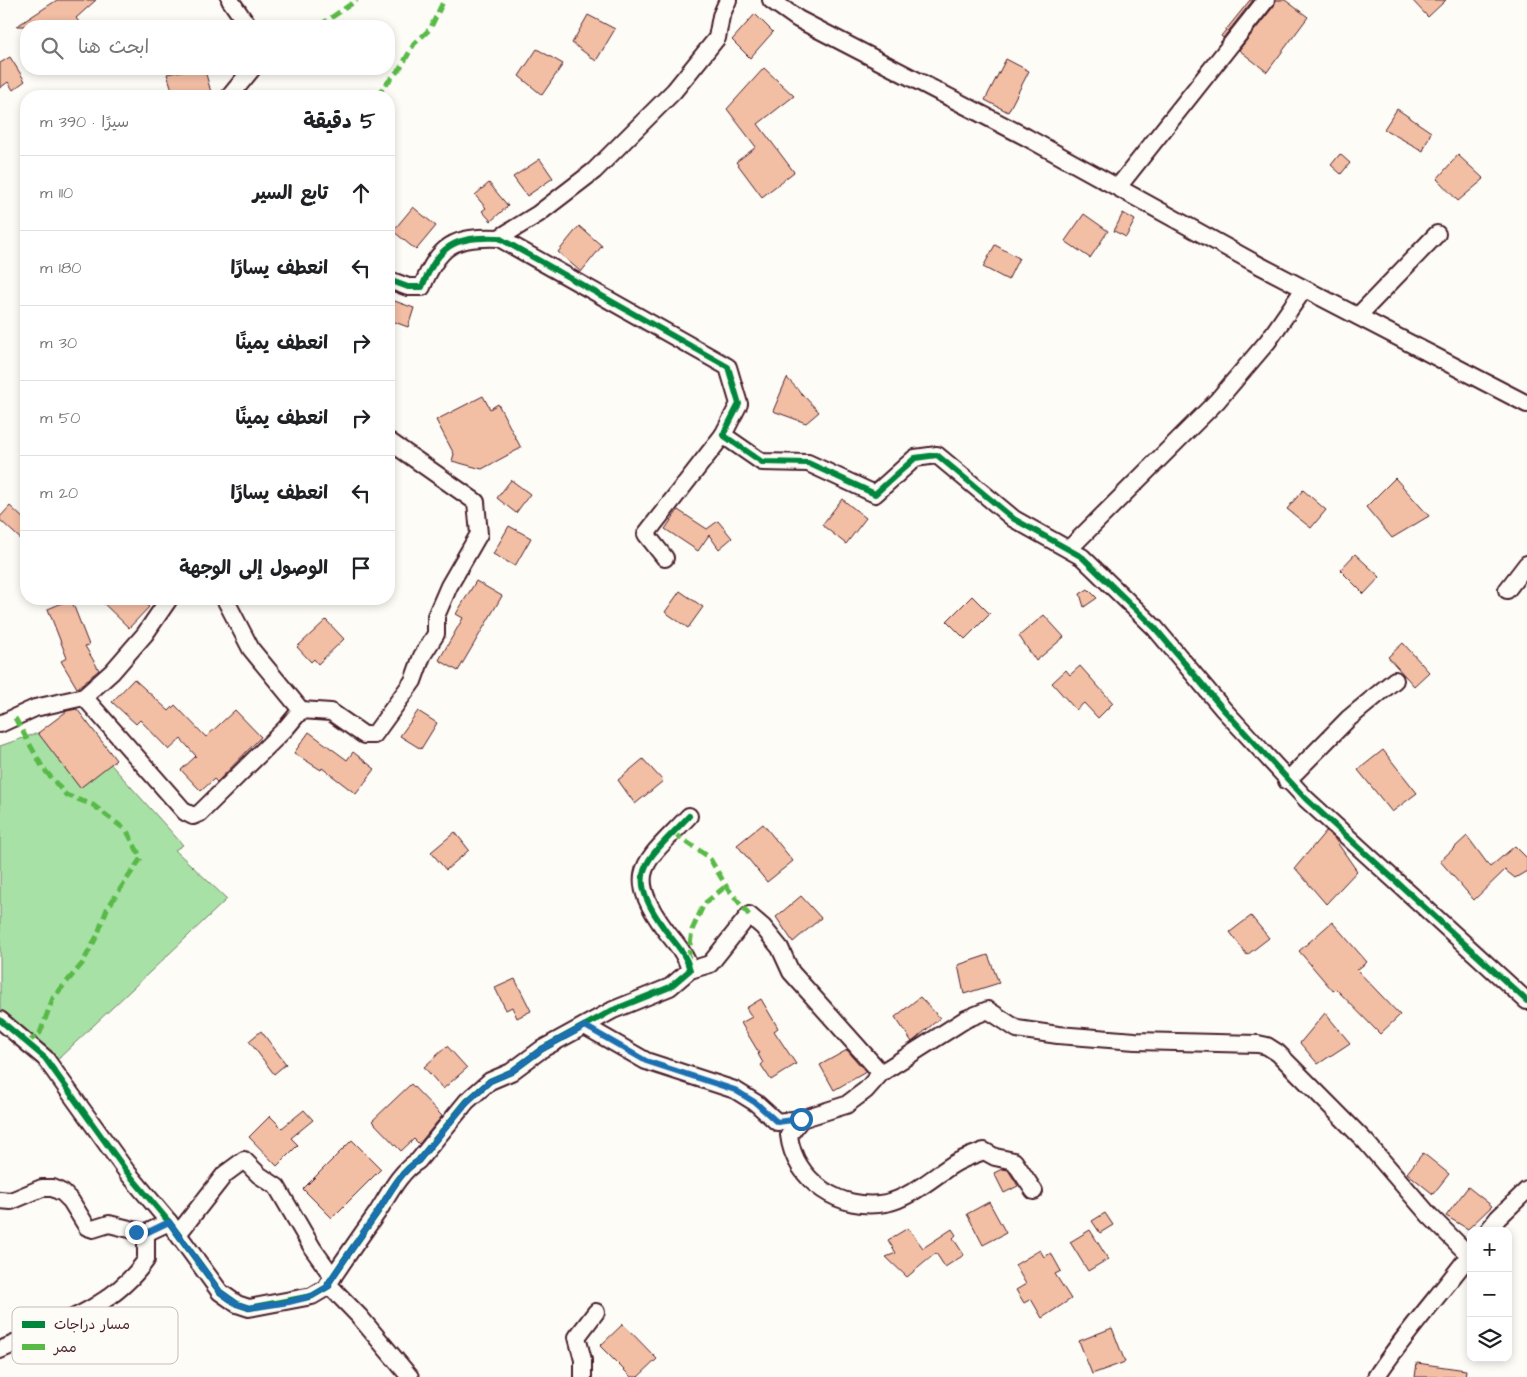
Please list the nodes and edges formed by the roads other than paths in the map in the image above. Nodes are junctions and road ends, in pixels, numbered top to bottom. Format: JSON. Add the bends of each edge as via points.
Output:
{"nodes":[{"id":1,"x":230,"y":0,"type":"edge"},
{"id":2,"x":728,"y":0,"type":"edge"},
{"id":3,"x":771,"y":0,"type":"edge"},
{"id":4,"x":1266,"y":0,"type":"edge"},
{"id":5,"x":244,"y":20,"type":"edge"},
{"id":6,"x":247,"y":75,"type":"edge"},
{"id":7,"x":235,"y":90,"type":"edge"},
{"id":8,"x":1118,"y":187,"type":"junction"},
{"id":9,"x":1437,"y":234,"type":"dead end"},
{"id":10,"x":499,"y":238,"type":"junction"},
{"id":11,"x":395,"y":282,"type":"edge"},
{"id":12,"x":1304,"y":289,"type":"junction"},
{"id":13,"x":1358,"y":316,"type":"junction"},
{"id":14,"x":1527,"y":404,"type":"edge"},
{"id":15,"x":723,"y":435,"type":"junction"},
{"id":16,"x":395,"y":445,"type":"edge"},
{"id":17,"x":1069,"y":550,"type":"junction"},
{"id":18,"x":665,"y":558,"type":"dead end"},
{"id":19,"x":1527,"y":564,"type":"edge"},
{"id":20,"x":1507,"y":590,"type":"dead end"},
{"id":21,"x":165,"y":605,"type":"edge"},
{"id":22,"x":228,"y":605,"type":"edge"},
{"id":23,"x":1395,"y":680,"type":"dead end"},
{"id":24,"x":84,"y":697,"type":"junction"},
{"id":25,"x":301,"y":710,"type":"junction"},
{"id":26,"x":0,"y":724,"type":"edge"},
{"id":27,"x":1288,"y":781,"type":"junction"},
{"id":28,"x":689,"y":816,"type":"dead end"},
{"id":29,"x":690,"y":970,"type":"junction"},
{"id":30,"x":1527,"y":1001,"type":"edge"},
{"id":31,"x":0,"y":1020,"type":"edge"},
{"id":32,"x":585,"y":1026,"type":"junction"},
{"id":33,"x":881,"y":1073,"type":"junction"},
{"id":34,"x":801,"y":1119,"type":"junction"},
{"id":35,"x":1034,"y":1191,"type":"dead end"},
{"id":36,"x":1527,"y":1191,"type":"edge"},
{"id":37,"x":0,"y":1200,"type":"edge"},
{"id":38,"x":1491,"y":1227,"type":"edge"},
{"id":39,"x":173,"y":1228,"type":"junction"},
{"id":40,"x":146,"y":1233,"type":"junction"},
{"id":41,"x":1467,"y":1251,"type":"edge"},
{"id":42,"x":1467,"y":1258,"type":"edge"},
{"id":43,"x":330,"y":1281,"type":"junction"},
{"id":44,"x":94,"y":1307,"type":"edge"},
{"id":45,"x":596,"y":1312,"type":"dead end"},
{"id":46,"x":12,"y":1345,"type":"edge"},
{"id":47,"x":0,"y":1350,"type":"edge"},
{"id":48,"x":410,"y":1377,"type":"edge"},
{"id":49,"x":583,"y":1377,"type":"edge"},
{"id":50,"x":1376,"y":1377,"type":"edge"}],
"edges":[{"from":1,"to":5,"type":"street"},
{"from":2,"to":10,"type":"street","via":[[717,38],[674,91],[594,171],[538,214]]},
{"from":3,"to":8,"type":"street","via":[[798,18]]},
{"from":4,"to":8,"type":"street"},
{"from":6,"to":7,"type":"street"},
{"from":8,"to":12,"type":"street"},
{"from":9,"to":13,"type":"street"},
{"from":10,"to":11,"type":"street","via":[[473,236],[453,243],[431,264],[422,287]]},
{"from":10,"to":15,"type":"street","via":[[728,367],[739,404]]},
{"from":12,"to":13,"type":"street"},
{"from":12,"to":17,"type":"street","via":[[1268,341],[1217,401]]},
{"from":13,"to":14,"type":"street"},
{"from":15,"to":17,"type":"street","via":[[762,462],[808,463],[875,494],[914,458],[937,456],[1014,519]]},
{"from":15,"to":18,"type":"street","via":[[646,534]]},
{"from":16,"to":25,"type":"street","via":[[476,502],[479,534],[449,586],[436,616],[436,634],[412,681],[374,736],[364,736],[331,712]]},
{"from":17,"to":27,"type":"street","via":[[1082,556],[1155,628]]},
{"from":19,"to":20,"type":"street"},
{"from":21,"to":24,"type":"street","via":[[118,665]]},
{"from":22,"to":25,"type":"street","via":[[251,649]]},
{"from":23,"to":27,"type":"street","via":[[1348,719]]},
{"from":24,"to":25,"type":"street","via":[[185,812],[193,816],[200,813]]},
{"from":24,"to":26,"type":"street","via":[[35,708]]},
{"from":27,"to":30,"type":"street"},
{"from":28,"to":29,"type":"street","via":[[648,860],[641,878],[648,902],[685,956]]},
{"from":29,"to":32,"type":"street","via":[[670,988],[614,1010]]},
{"from":29,"to":33,"type":"street","via":[[710,964],[749,915],[780,948],[791,972]]},
{"from":31,"to":39,"type":"street","via":[[45,1058]]},
{"from":32,"to":34,"type":"street","via":[[646,1061],[735,1090],[777,1122]]},
{"from":32,"to":43,"type":"street","via":[[542,1049],[511,1072],[490,1081],[467,1102],[397,1182]]},
{"from":33,"to":34,"type":"street","via":[[846,1105]]},
{"from":33,"to":41,"type":"street","via":[[966,1019],[988,1010],[1017,1029],[1058,1035],[1135,1042],[1267,1046],[1278,1053],[1366,1142],[1429,1215]]},
{"from":34,"to":35,"type":"street","via":[[789,1135],[790,1149],[811,1182],[838,1199],[886,1203],[924,1184],[954,1163],[984,1151],[1014,1161]]},
{"from":36,"to":38,"type":"street"},
{"from":37,"to":40,"type":"street","via":[[11,1201],[42,1188],[53,1188],[71,1201],[87,1227],[93,1229],[109,1224]]},
{"from":39,"to":40,"type":"street"},
{"from":39,"to":43,"type":"street","via":[[220,1292],[237,1304],[249,1308],[312,1296],[329,1286]]},
{"from":39,"to":43,"type":"street","via":[[225,1174],[244,1160],[277,1187]]},
{"from":40,"to":44,"type":"street","via":[[146,1260],[118,1292]]},
{"from":42,"to":50,"type":"street"},
{"from":43,"to":48,"type":"street"},
{"from":45,"to":49,"type":"street","via":[[577,1337],[584,1360]]},
{"from":46,"to":47,"type":"street"}]}
